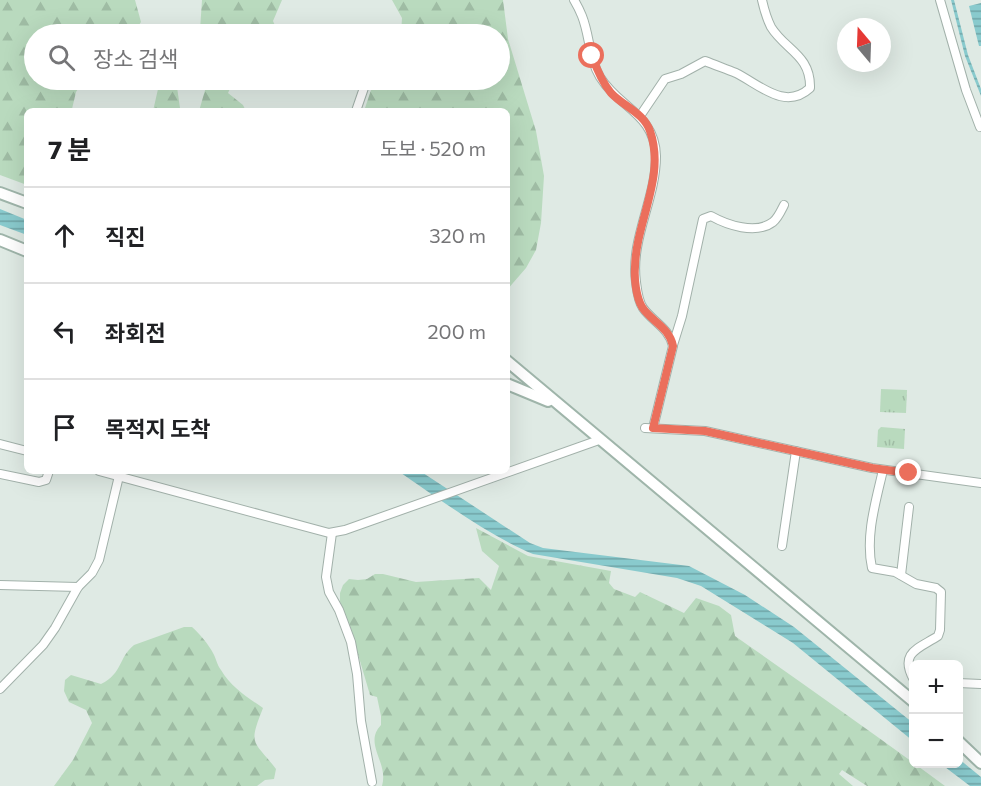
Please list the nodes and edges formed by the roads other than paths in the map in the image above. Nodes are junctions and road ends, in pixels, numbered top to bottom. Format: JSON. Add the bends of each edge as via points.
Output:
{"nodes":[{"id":1,"x":574,"y":0,"type":"edge"},
{"id":2,"x":762,"y":0,"type":"edge"},
{"id":3,"x":940,"y":0,"type":"edge"},
{"id":4,"x":363,"y":90,"type":"edge"},
{"id":5,"x":357,"y":108,"type":"edge"},
{"id":6,"x":640,"y":116,"type":"junction"},
{"id":7,"x":980,"y":129,"type":"edge"},
{"id":8,"x":0,"y":193,"type":"edge"},
{"id":9,"x":24,"y":202,"type":"edge"},
{"id":10,"x":784,"y":205,"type":"dead end"},
{"id":11,"x":0,"y":240,"type":"edge"},
{"id":12,"x":24,"y":250,"type":"edge"},
{"id":13,"x":673,"y":346,"type":"junction"},
{"id":14,"x":510,"y":364,"type":"edge"},
{"id":15,"x":510,"y":385,"type":"edge"},
{"id":16,"x":558,"y":405,"type":"junction"},
{"id":17,"x":599,"y":440,"type":"junction"},
{"id":18,"x":0,"y":444,"type":"edge"},
{"id":19,"x":24,"y":450,"type":"edge"},
{"id":20,"x":796,"y":451,"type":"junction"},
{"id":21,"x":883,"y":470,"type":"junction"},
{"id":22,"x":510,"y":471,"type":"edge"},
{"id":23,"x":0,"y":474,"type":"edge"},
{"id":24,"x":48,"y":474,"type":"edge"},
{"id":25,"x":111,"y":474,"type":"edge"},
{"id":26,"x":502,"y":474,"type":"edge"},
{"id":27,"x":119,"y":476,"type":"junction"},
{"id":28,"x":981,"y":483,"type":"edge"},
{"id":29,"x":909,"y":507,"type":"dead end"},
{"id":30,"x":332,"y":533,"type":"junction"},
{"id":31,"x":782,"y":546,"type":"dead end"},
{"id":32,"x":901,"y":575,"type":"junction"},
{"id":33,"x":0,"y":585,"type":"edge"},
{"id":34,"x":78,"y":587,"type":"junction"},
{"id":35,"x":910,"y":660,"type":"edge"},
{"id":36,"x":963,"y":684,"type":"edge"},
{"id":37,"x":981,"y":684,"type":"edge"},
{"id":38,"x":0,"y":689,"type":"edge"},
{"id":39,"x":909,"y":698,"type":"edge"},
{"id":40,"x":963,"y":746,"type":"edge"},
{"id":41,"x":981,"y":763,"type":"edge"},
{"id":42,"x":372,"y":782,"type":"dead end"}],
"edges":[{"from":1,"to":6,"type":"street","via":[[583,17],[599,75],[612,94]]},
{"from":2,"to":6,"type":"street","via":[[771,27],[805,64],[810,88],[802,95],[780,97],[705,61],[665,78]]},
{"from":3,"to":7,"type":"street"},
{"from":4,"to":5,"type":"street"},
{"from":6,"to":13,"type":"street","via":[[647,123],[656,158],[637,246],[636,282],[642,307],[665,329]]},
{"from":8,"to":9,"type":"main road"},
{"from":10,"to":13,"type":"street","via":[[774,220],[764,226],[740,227],[711,216],[703,219]]},
{"from":11,"to":12,"type":"main road"},
{"from":13,"to":20,"type":"street","via":[[649,428],[705,431]]},
{"from":14,"to":16,"type":"main road"},
{"from":15,"to":16,"type":"main road"},
{"from":16,"to":17,"type":"main road"},
{"from":17,"to":22,"type":"street"},
{"from":17,"to":39,"type":"main road"},
{"from":18,"to":19,"type":"street"},
{"from":20,"to":21,"type":"street"},
{"from":20,"to":31,"type":"street"},
{"from":21,"to":28,"type":"street","via":[[909,469]]},
{"from":21,"to":32,"type":"street","via":[[873,518],[870,560],[872,568]]},
{"from":23,"to":24,"type":"street","via":[[39,482],[46,480]]},
{"from":25,"to":27,"type":"street"},
{"from":26,"to":30,"type":"street"},
{"from":27,"to":30,"type":"street"},
{"from":27,"to":34,"type":"street","via":[[99,560]]},
{"from":29,"to":32,"type":"street"},
{"from":30,"to":42,"type":"street","via":[[326,577],[351,642]]},
{"from":32,"to":35,"type":"street","via":[[941,592],[938,636],[913,650]]},
{"from":33,"to":34,"type":"street"},
{"from":34,"to":38,"type":"street","via":[[43,645]]},
{"from":36,"to":37,"type":"street"},
{"from":40,"to":41,"type":"main road"}]}
